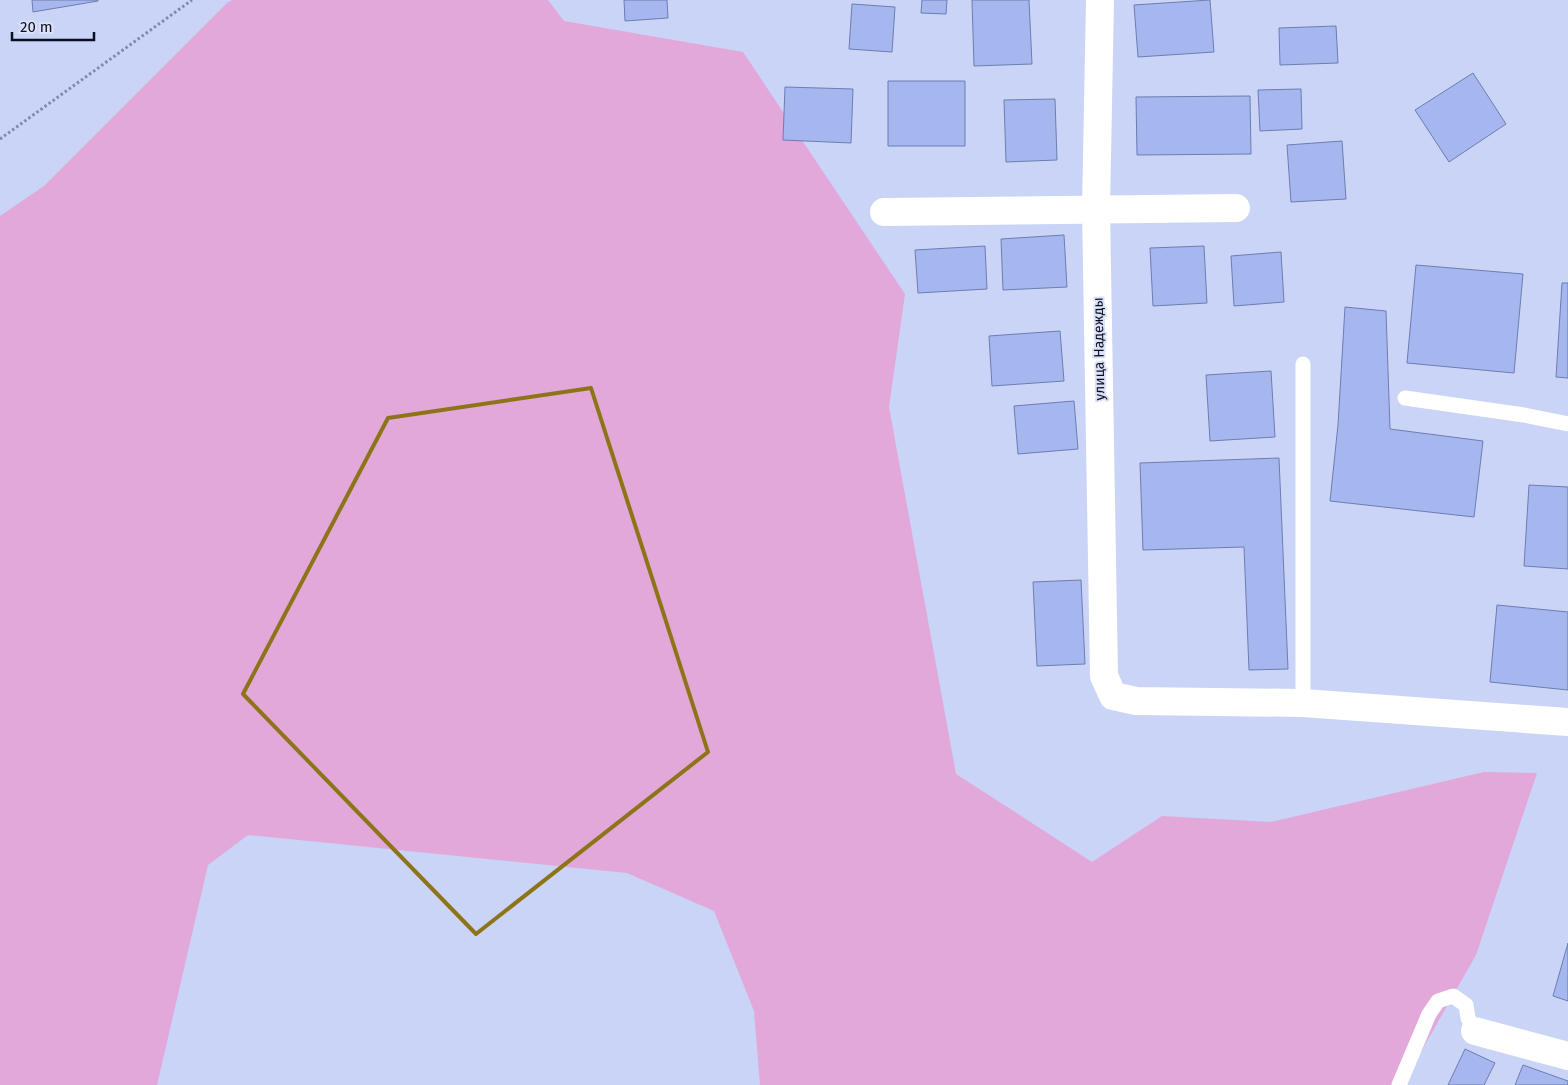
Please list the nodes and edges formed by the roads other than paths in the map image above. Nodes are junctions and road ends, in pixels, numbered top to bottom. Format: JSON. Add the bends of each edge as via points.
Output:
{"nodes":[{"id":1,"x":1100,"y":0,"type":"edge"},
{"id":2,"x":1236,"y":208,"type":"dead end"},
{"id":3,"x":1096,"y":209,"type":"junction"},
{"id":4,"x":884,"y":212,"type":"dead end"},
{"id":5,"x":1303,"y":364,"type":"dead end"},
{"id":6,"x":1405,"y":398,"type":"dead end"},
{"id":7,"x":1568,"y":424,"type":"edge"},
{"id":8,"x":1303,"y":703,"type":"junction"},
{"id":9,"x":1568,"y":722,"type":"edge"},
{"id":10,"x":1475,"y":1030,"type":"joint"},
{"id":11,"x":1568,"y":1056,"type":"edge"},
{"id":12,"x":1399,"y":1085,"type":"edge"}],
"edges":[{"from":1,"to":3,"type":"street","name":"улица Надежды"},
{"from":2,"to":3,"type":"street"},
{"from":3,"to":4,"type":"street"},
{"from":3,"to":8,"type":"street","name":"улица Надежды","via":[[1104,676],[1113,696],[1136,701]]},
{"from":5,"to":8,"type":"lane"},
{"from":6,"to":7,"type":"lane"},
{"from":8,"to":9,"type":"street"},
{"from":10,"to":11,"type":"street"},
{"from":10,"to":12,"type":"lane","via":[[1468,1018],[1466,1005],[1453,996],[1438,1001],[1429,1014]]}]}
